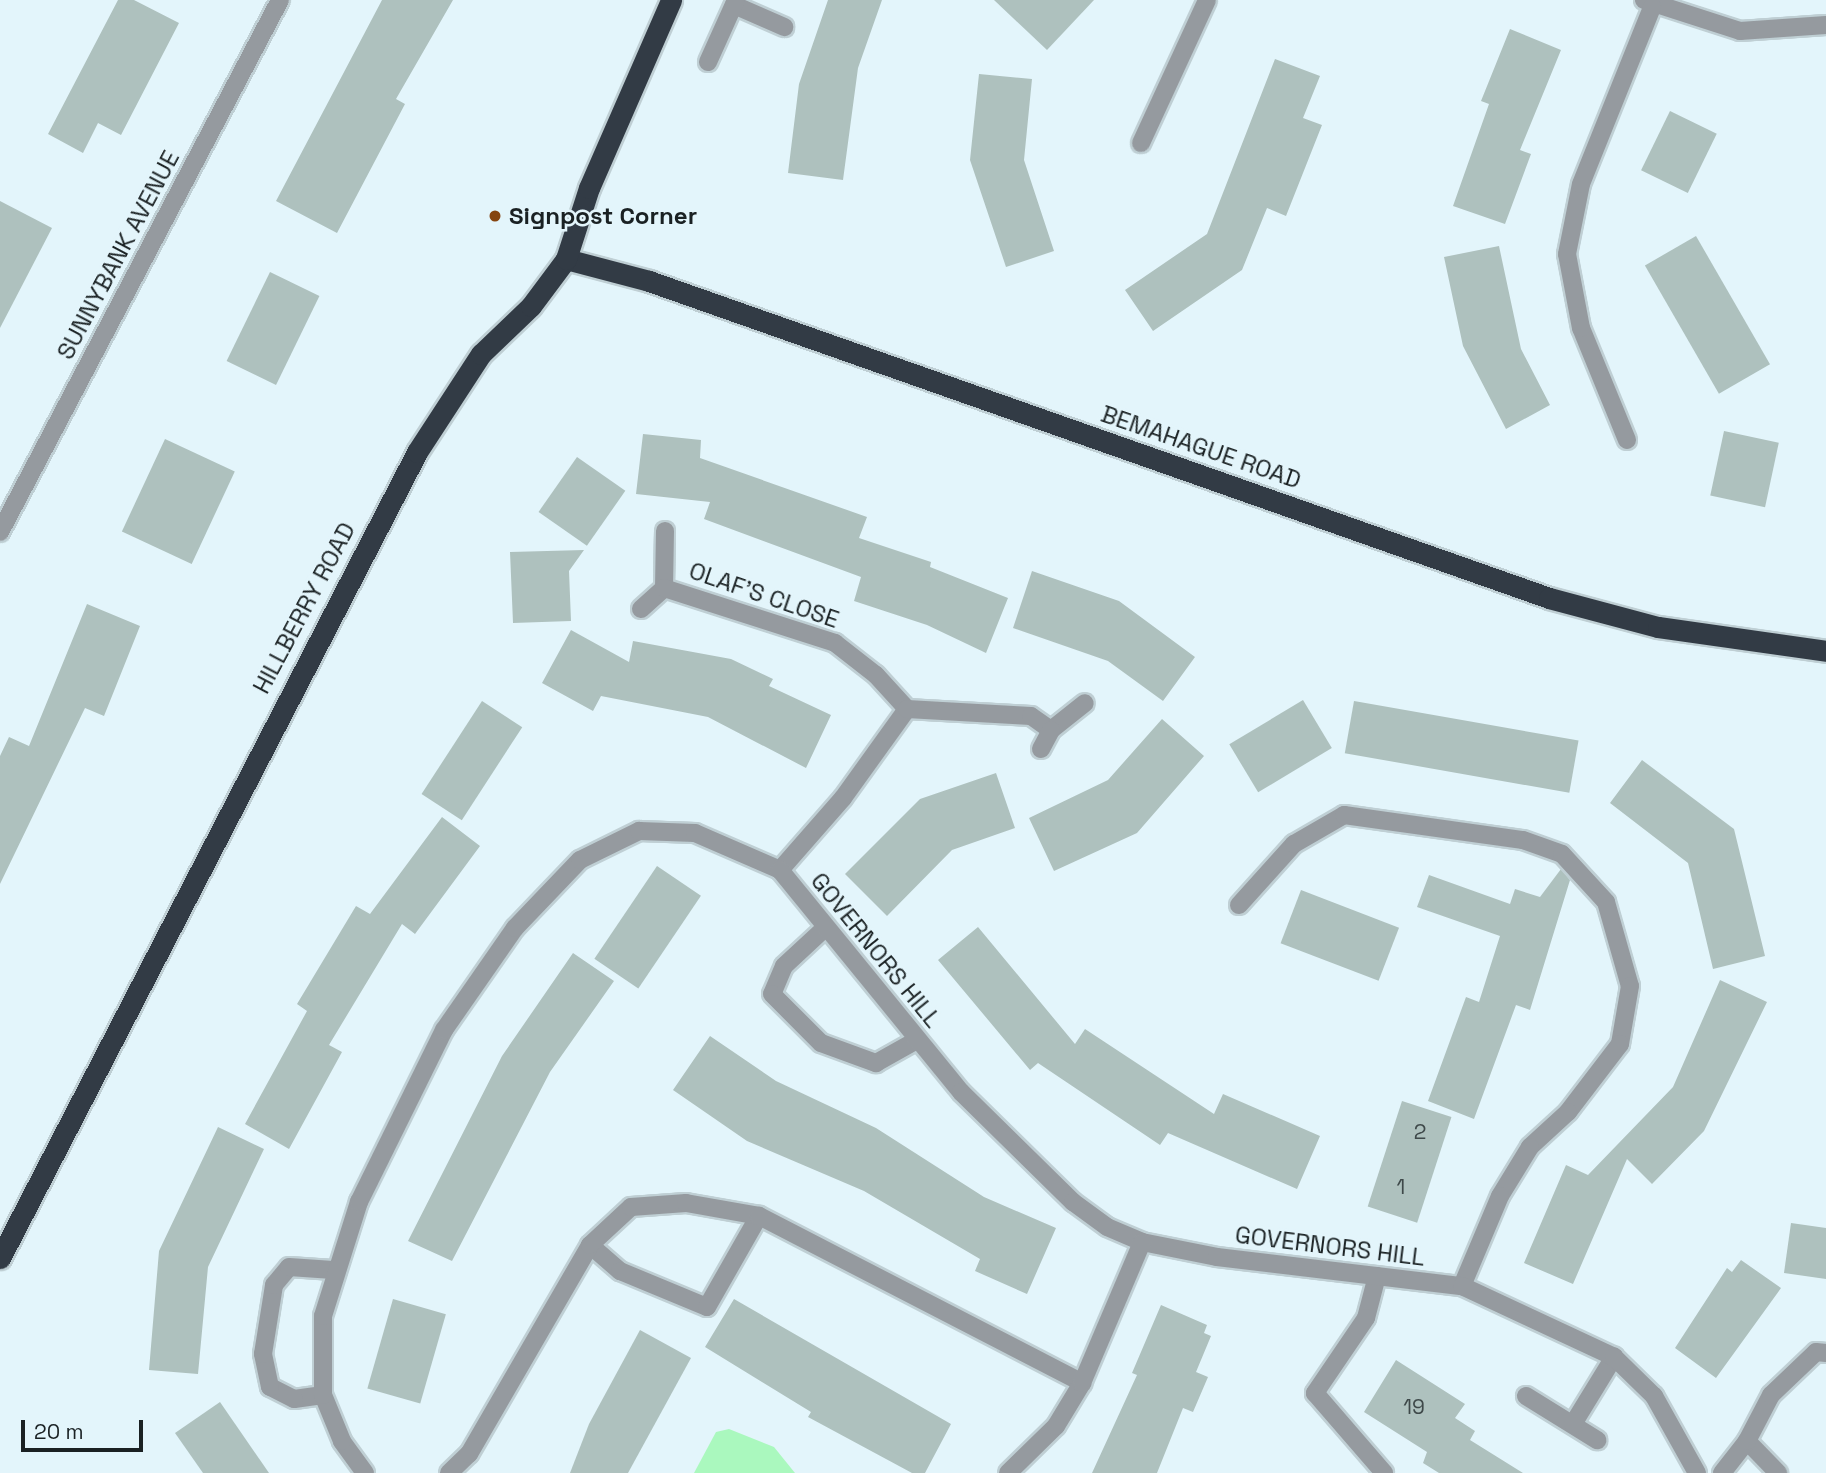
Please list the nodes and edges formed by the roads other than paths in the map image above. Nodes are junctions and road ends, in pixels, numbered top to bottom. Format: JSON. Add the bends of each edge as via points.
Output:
{"nodes":[{"id":1,"x":280,"y":0,"type":"edge"},
{"id":2,"x":671,"y":0,"type":"edge"},
{"id":3,"x":1206,"y":0,"type":"edge"},
{"id":4,"x":735,"y":2,"type":"edge"},
{"id":5,"x":1648,"y":3,"type":"edge"},
{"id":6,"x":1826,"y":25,"type":"edge"},
{"id":7,"x":784,"y":27,"type":"dead end"},
{"id":8,"x":708,"y":62,"type":"dead end"},
{"id":9,"x":1141,"y":143,"type":"dead end"},
{"id":10,"x":566,"y":259,"type":"junction"},
{"id":11,"x":1627,"y":440,"type":"dead end"},
{"id":12,"x":665,"y":531,"type":"dead end"},
{"id":13,"x":0,"y":532,"type":"edge"},
{"id":14,"x":664,"y":588,"type":"junction"},
{"id":15,"x":641,"y":609,"type":"dead end"},
{"id":16,"x":1826,"y":651,"type":"edge"},
{"id":17,"x":1085,"y":703,"type":"dead end"},
{"id":18,"x":907,"y":709,"type":"junction"},
{"id":19,"x":1051,"y":730,"type":"junction"},
{"id":20,"x":1041,"y":749,"type":"dead end"},
{"id":21,"x":780,"y":870,"type":"junction"},
{"id":22,"x":1239,"y":905,"type":"dead end"},
{"id":23,"x":825,"y":929,"type":"junction"},
{"id":24,"x":917,"y":1040,"type":"junction"},
{"id":25,"x":759,"y":1216,"type":"junction"},
{"id":26,"x":1142,"y":1242,"type":"junction"},
{"id":27,"x":590,"y":1245,"type":"junction"},
{"id":28,"x":0,"y":1258,"type":"edge"},
{"id":29,"x":333,"y":1270,"type":"junction"},
{"id":30,"x":1377,"y":1276,"type":"junction"},
{"id":31,"x":1462,"y":1286,"type":"junction"},
{"id":32,"x":1826,"y":1353,"type":"edge"},
{"id":33,"x":1614,"y":1357,"type":"junction"},
{"id":34,"x":1082,"y":1383,"type":"junction"},
{"id":35,"x":323,"y":1395,"type":"junction"},
{"id":36,"x":1526,"y":1396,"type":"dead end"},
{"id":37,"x":1573,"y":1424,"type":"junction"},
{"id":38,"x":1597,"y":1440,"type":"dead end"},
{"id":39,"x":1747,"y":1441,"type":"junction"},
{"id":40,"x":365,"y":1473,"type":"edge"},
{"id":41,"x":449,"y":1473,"type":"edge"},
{"id":42,"x":1008,"y":1473,"type":"edge"},
{"id":43,"x":1384,"y":1473,"type":"edge"},
{"id":44,"x":1697,"y":1473,"type":"edge"},
{"id":45,"x":1722,"y":1473,"type":"edge"},
{"id":46,"x":1778,"y":1473,"type":"edge"}],
"edges":[{"from":1,"to":13,"type":"street","name":"SUNNYBANK AVENUE"},
{"from":2,"to":10,"type":"highway","name":"HILLBERRY ROAD","via":[[602,155]]},
{"from":3,"to":9,"type":"street"},
{"from":4,"to":7,"type":"street"},
{"from":4,"to":8,"type":"street"},
{"from":5,"to":6,"type":"street","via":[[1741,31]]},
{"from":5,"to":11,"type":"street","via":[[1581,184],[1567,254],[1581,328]]},
{"from":10,"to":16,"type":"highway","name":"BEMAHAGUE ROAD","via":[[649,281],[1549,598],[1658,627]]},
{"from":10,"to":28,"type":"highway","name":"HILLBERRY ROAD","via":[[531,306],[481,354],[417,452]]},
{"from":12,"to":14,"type":"street","name":"OLAF'S CLOSE"},
{"from":14,"to":15,"type":"street","name":"OLAF'S CLOSE"},
{"from":14,"to":18,"type":"street","name":"OLAF'S CLOSE","via":[[835,643],[876,675]]},
{"from":17,"to":19,"type":"street"},
{"from":18,"to":19,"type":"street","via":[[1031,716]]},
{"from":18,"to":21,"type":"street","via":[[843,798]]},
{"from":19,"to":20,"type":"street"},
{"from":21,"to":23,"type":"street","name":"GOVERNORS HILL"},
{"from":21,"to":29,"type":"street","name":"GOVERNORS HILL","via":[[695,833],[639,831],[580,860],[514,928],[444,1030],[359,1202]]},
{"from":22,"to":31,"type":"street","via":[[1294,844],[1344,815],[1523,840],[1562,854],[1606,902],[1630,986],[1620,1044],[1568,1112],[1530,1147],[1500,1196]]},
{"from":23,"to":24,"type":"street","name":"GOVERNORS HILL"},
{"from":23,"to":24,"type":"street","via":[[785,967],[772,994],[821,1043],[876,1063]]},
{"from":24,"to":26,"type":"street","name":"GOVERNORS HILL","via":[[1073,1202],[1107,1227]]},
{"from":25,"to":27,"type":"street","via":[[686,1203],[631,1207]]},
{"from":25,"to":27,"type":"street","via":[[708,1307],[620,1271]]},
{"from":25,"to":34,"type":"street"},
{"from":26,"to":30,"type":"street","name":"GOVERNORS HILL","via":[[1217,1257]]},
{"from":26,"to":34,"type":"street"},
{"from":27,"to":41,"type":"street","via":[[469,1454]]},
{"from":29,"to":35,"type":"street","name":"GOVERNORS HILL","via":[[323,1316]]},
{"from":29,"to":35,"type":"street","via":[[289,1267],[274,1285],[263,1354],[270,1387],[294,1399]]},
{"from":30,"to":31,"type":"street","name":"GOVERNORS HILL"},
{"from":30,"to":43,"type":"street","via":[[1366,1318],[1315,1393]]},
{"from":31,"to":33,"type":"street","name":"GOVERNORS HILL"},
{"from":32,"to":39,"type":"street","via":[[1816,1352],[1771,1395]]},
{"from":33,"to":37,"type":"street"},
{"from":33,"to":44,"type":"street","name":"GOVERNORS HILL","via":[[1654,1396]]},
{"from":34,"to":42,"type":"street","via":[[1056,1426]]},
{"from":35,"to":40,"type":"street","name":"GOVERNORS HILL","via":[[342,1441]]},
{"from":36,"to":37,"type":"street"},
{"from":37,"to":38,"type":"street"},
{"from":39,"to":45,"type":"street"},
{"from":39,"to":46,"type":"street"}]}
